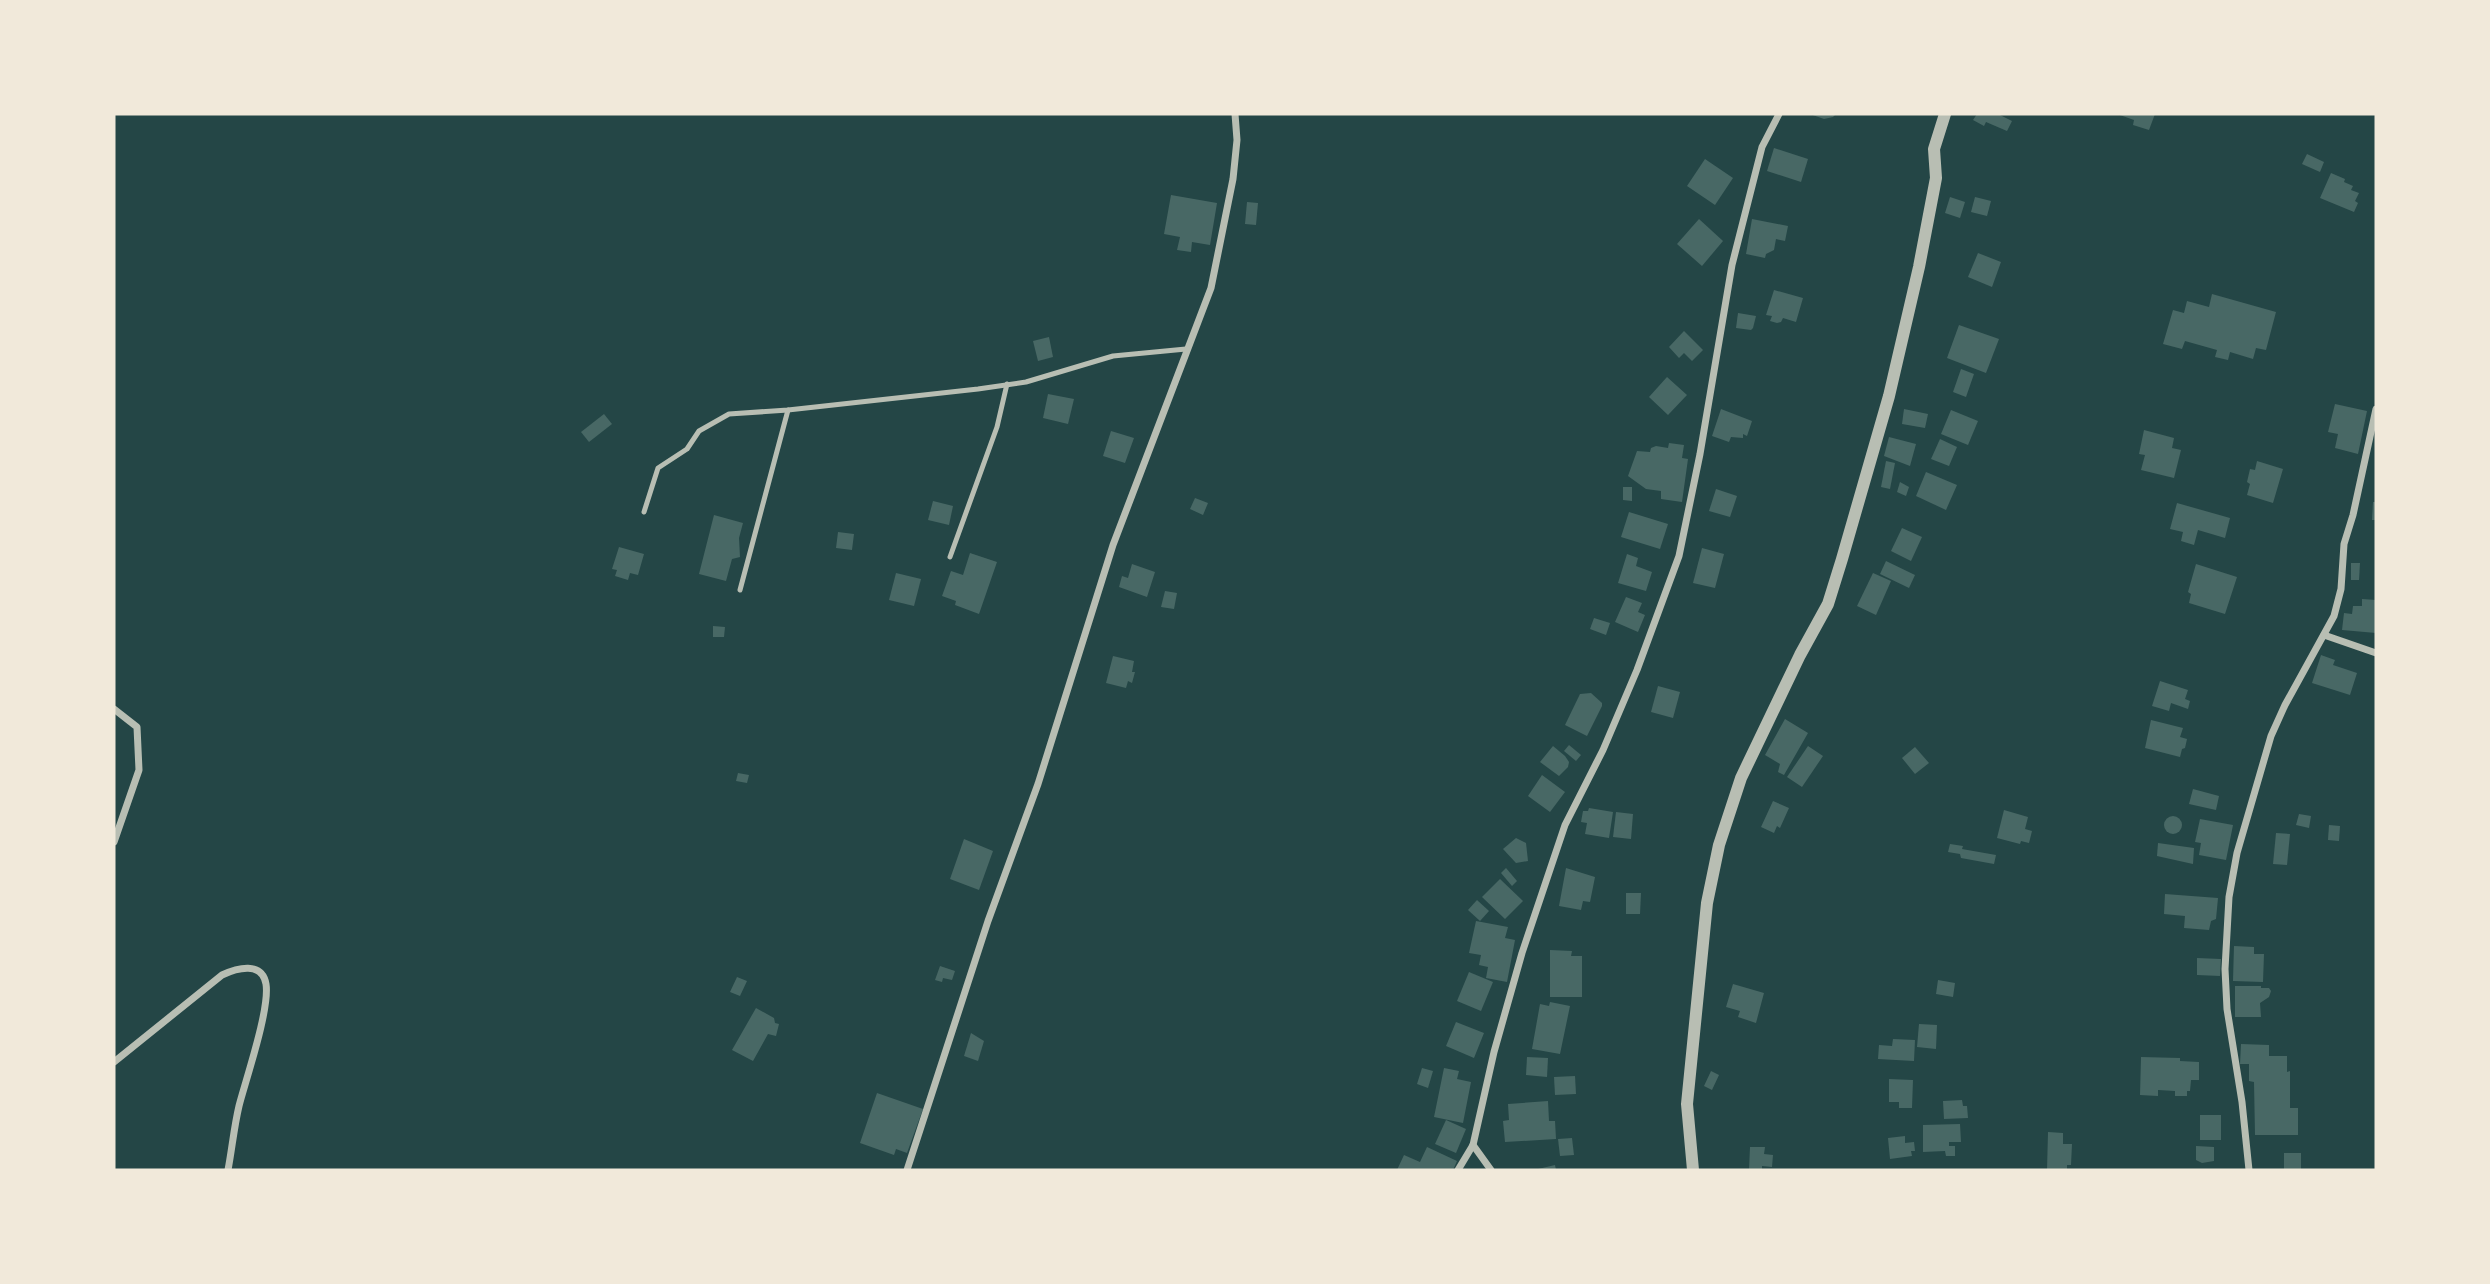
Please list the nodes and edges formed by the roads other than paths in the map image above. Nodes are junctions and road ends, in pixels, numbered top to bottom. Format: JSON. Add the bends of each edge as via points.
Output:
{"nodes":[{"id":1,"x":1235,"y":114,"type":"edge"},
{"id":2,"x":1779,"y":114,"type":"edge"},
{"id":3,"x":1945,"y":114,"type":"edge"},
{"id":4,"x":1186,"y":349,"type":"junction"},
{"id":5,"x":1007,"y":384,"type":"junction"},
{"id":6,"x":2376,"y":409,"type":"edge"},
{"id":7,"x":788,"y":410,"type":"junction"},
{"id":8,"x":643,"y":512,"type":"dead end"},
{"id":9,"x":950,"y":557,"type":"dead end"},
{"id":10,"x":740,"y":590,"type":"dead end"},
{"id":11,"x":2324,"y":635,"type":"junction"},
{"id":12,"x":2376,"y":653,"type":"edge"},
{"id":13,"x":114,"y":709,"type":"edge"},
{"id":14,"x":114,"y":842,"type":"edge"},
{"id":15,"x":114,"y":1062,"type":"edge"},
{"id":16,"x":1473,"y":1145,"type":"junction"},
{"id":17,"x":228,"y":1170,"type":"edge"},
{"id":18,"x":907,"y":1170,"type":"edge"},
{"id":19,"x":1458,"y":1170,"type":"edge"},
{"id":20,"x":1490,"y":1170,"type":"edge"},
{"id":21,"x":1693,"y":1170,"type":"edge"},
{"id":22,"x":2249,"y":1170,"type":"edge"}],
"edges":[{"from":1,"to":4,"type":"street","via":[[1237,139],[1227,216],[1211,288]]},
{"from":2,"to":16,"type":"street","via":[[1762,147],[1732,265],[1679,556],[1637,670],[1565,825],[1542,889],[1494,1052]]},
{"from":3,"to":21,"type":"street","via":[[1934,149],[1936,178],[1916,280],[1889,396],[1842,559],[1828,604],[1741,778],[1719,845],[1707,903],[1687,1104]]},
{"from":4,"to":5,"type":"lane","via":[[1113,356]]},
{"from":4,"to":18,"type":"street","via":[[1113,545],[1038,784]]},
{"from":5,"to":7,"type":"lane"},
{"from":5,"to":9,"type":"lane","via":[[997,427]]},
{"from":6,"to":11,"type":"street","via":[[2344,544],[2341,589]]},
{"from":7,"to":8,"type":"lane","via":[[729,414],[699,431],[687,449],[657,468]]},
{"from":7,"to":10,"type":"lane"},
{"from":11,"to":12,"type":"street"},
{"from":11,"to":22,"type":"street","via":[[2271,736],[2229,897],[2227,1009]]},
{"from":13,"to":14,"type":"street","via":[[137,727],[139,770]]},
{"from":15,"to":17,"type":"street","via":[[222,975],[250,967],[263,975],[267,985],[264,1013],[238,1110]]},
{"from":16,"to":19,"type":"street"},
{"from":16,"to":20,"type":"street"}]}
